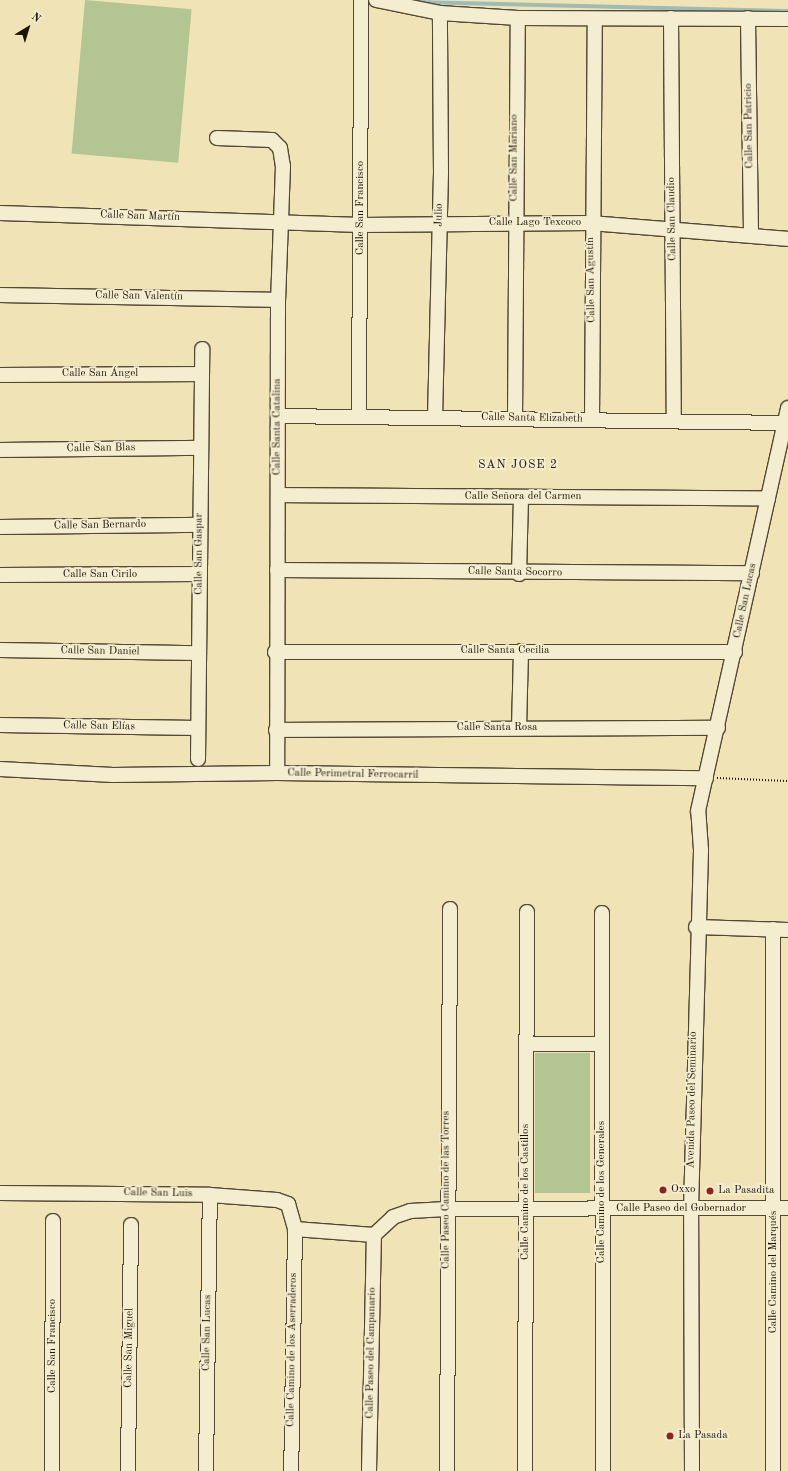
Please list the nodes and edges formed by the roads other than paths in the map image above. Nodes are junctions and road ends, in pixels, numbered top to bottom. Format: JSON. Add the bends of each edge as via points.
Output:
{"nodes":[{"id":1,"x":361,"y":0,"type":"edge"},
{"id":2,"x":376,"y":0,"type":"edge"},
{"id":3,"x":440,"y":13,"type":"junction"},
{"id":4,"x":518,"y":18,"type":"junction"},
{"id":5,"x":671,"y":18,"type":"junction"},
{"id":6,"x":748,"y":18,"type":"junction"},
{"id":7,"x":788,"y":19,"type":"edge"},
{"id":8,"x":595,"y":21,"type":"junction"},
{"id":9,"x":217,"y":138,"type":"dead end"},
{"id":10,"x":0,"y":213,"type":"edge"},
{"id":11,"x":280,"y":222,"type":"junction"},
{"id":12,"x":591,"y":223,"type":"junction"},
{"id":13,"x":440,"y":224,"type":"junction"},
{"id":14,"x":515,"y":224,"type":"junction"},
{"id":15,"x":361,"y":225,"type":"junction"},
{"id":16,"x":672,"y":228,"type":"junction"},
{"id":17,"x":751,"y":234,"type":"junction"},
{"id":18,"x":788,"y":239,"type":"edge"},
{"id":19,"x":0,"y":295,"type":"edge"},
{"id":20,"x":278,"y":300,"type":"junction"},
{"id":21,"x":202,"y":349,"type":"dead end"},
{"id":22,"x":201,"y":374,"type":"junction"},
{"id":23,"x":0,"y":375,"type":"edge"},
{"id":24,"x":788,"y":408,"type":"edge"},
{"id":25,"x":279,"y":416,"type":"junction"},
{"id":26,"x":359,"y":417,"type":"junction"},
{"id":27,"x":435,"y":418,"type":"junction"},
{"id":28,"x":515,"y":418,"type":"junction"},
{"id":29,"x":592,"y":420,"type":"junction"},
{"id":30,"x":674,"y":421,"type":"junction"},
{"id":31,"x":785,"y":423,"type":"junction"},
{"id":32,"x":201,"y":448,"type":"junction"},
{"id":33,"x":0,"y":450,"type":"edge"},
{"id":34,"x":278,"y":495,"type":"junction"},
{"id":35,"x":521,"y":498,"type":"junction"},
{"id":36,"x":768,"y":498,"type":"junction"},
{"id":37,"x":200,"y":525,"type":"junction"},
{"id":38,"x":0,"y":527,"type":"edge"},
{"id":39,"x":277,"y":570,"type":"junction"},
{"id":40,"x":752,"y":573,"type":"junction"},
{"id":41,"x":200,"y":574,"type":"junction"},
{"id":42,"x":519,"y":574,"type":"junction"},
{"id":43,"x":0,"y":575,"type":"edge"},
{"id":44,"x":0,"y":650,"type":"edge"},
{"id":45,"x":521,"y":651,"type":"junction"},
{"id":46,"x":275,"y":652,"type":"junction"},
{"id":47,"x":735,"y":652,"type":"junction"},
{"id":48,"x":199,"y":653,"type":"junction"},
{"id":49,"x":0,"y":725,"type":"edge"},
{"id":50,"x":198,"y":728,"type":"junction"},
{"id":51,"x":519,"y":728,"type":"junction"},
{"id":52,"x":718,"y":728,"type":"junction"},
{"id":53,"x":276,"y":730,"type":"junction"},
{"id":54,"x":198,"y":759,"type":"dead end"},
{"id":55,"x":0,"y":769,"type":"edge"},
{"id":56,"x":276,"y":773,"type":"junction"},
{"id":57,"x":706,"y":778,"type":"junction"},
{"id":58,"x":450,"y":909,"type":"dead end"},
{"id":59,"x":527,"y":912,"type":"dead end"},
{"id":60,"x":602,"y":913,"type":"dead end"},
{"id":61,"x":696,"y":927,"type":"junction"},
{"id":62,"x":773,"y":929,"type":"junction"},
{"id":63,"x":788,"y":930,"type":"edge"},
{"id":64,"x":526,"y":1044,"type":"junction"},
{"id":65,"x":602,"y":1044,"type":"junction"},
{"id":66,"x":0,"y":1193,"type":"edge"},
{"id":67,"x":210,"y":1195,"type":"junction"},
{"id":68,"x":526,"y":1208,"type":"junction"},
{"id":69,"x":602,"y":1208,"type":"junction"},
{"id":70,"x":781,"y":1208,"type":"edge"},
{"id":71,"x":447,"y":1209,"type":"junction"},
{"id":72,"x":691,"y":1209,"type":"junction"},
{"id":73,"x":54,"y":1222,"type":"dead end"},
{"id":74,"x":131,"y":1225,"type":"dead end"},
{"id":75,"x":295,"y":1229,"type":"junction"},
{"id":76,"x":374,"y":1235,"type":"junction"},
{"id":77,"x":52,"y":1471,"type":"edge"},
{"id":78,"x":128,"y":1471,"type":"edge"},
{"id":79,"x":206,"y":1471,"type":"edge"},
{"id":80,"x":291,"y":1471,"type":"edge"},
{"id":81,"x":369,"y":1471,"type":"edge"},
{"id":82,"x":447,"y":1471,"type":"edge"},
{"id":83,"x":525,"y":1471,"type":"edge"},
{"id":84,"x":604,"y":1471,"type":"edge"},
{"id":85,"x":692,"y":1471,"type":"edge"},
{"id":86,"x":773,"y":1471,"type":"edge"}],
"edges":[{"from":1,"to":15,"type":"street","name":"Calle San Francisco"},
{"from":2,"to":3,"type":"street"},
{"from":3,"to":4,"type":"street"},
{"from":3,"to":13,"type":"street","name":"Julio"},
{"from":4,"to":8,"type":"street"},
{"from":4,"to":14,"type":"street","name":"Calle San Mariano"},
{"from":5,"to":6,"type":"street"},
{"from":5,"to":8,"type":"street"},
{"from":5,"to":16,"type":"street","name":"Calle San Claudio"},
{"from":6,"to":7,"type":"street"},
{"from":6,"to":17,"type":"street","name":"Calle San Patricio"},
{"from":8,"to":12,"type":"street","name":"Calle San Agustín"},
{"from":9,"to":11,"type":"street","name":"Calle Santa Catalina","via":[[265,137],[276,144],[283,166]]},
{"from":10,"to":11,"type":"street","name":"Calle San Martín"},
{"from":11,"to":15,"type":"street","name":"Calle Lago Texcoco"},
{"from":11,"to":20,"type":"street","name":"Calle Santa Catalina"},
{"from":12,"to":14,"type":"street","name":"Calle Lago Texcoco"},
{"from":12,"to":16,"type":"street","name":"Calle Lago Texcoco"},
{"from":12,"to":29,"type":"street","name":"Calle San Agustín"},
{"from":13,"to":14,"type":"street","name":"Calle Lago Texcoco"},
{"from":13,"to":15,"type":"street","name":"Calle Lago Texcoco"},
{"from":13,"to":27,"type":"street","name":"Julio"},
{"from":14,"to":28,"type":"street","name":"Calle San Mariano"},
{"from":15,"to":26,"type":"street","name":"Calle San Francisco"},
{"from":16,"to":17,"type":"street","name":"Calle Lago Texcoco"},
{"from":16,"to":30,"type":"street","name":"Calle San Claudio"},
{"from":17,"to":18,"type":"street","name":"Calle Lago Texcoco"},
{"from":19,"to":20,"type":"street","name":"Calle San Valentín"},
{"from":20,"to":25,"type":"street","name":"Calle Santa Catalina"},
{"from":21,"to":22,"type":"street","name":"Calle San Gaspar"},
{"from":22,"to":23,"type":"street","name":"Calle San Ángel"},
{"from":22,"to":32,"type":"street","name":"Calle San Gaspar"},
{"from":24,"to":31,"type":"street","name":"Calle San Lucas"},
{"from":25,"to":26,"type":"street","name":"Calle Santa Elizabeth"},
{"from":25,"to":34,"type":"street","name":"Calle Santa Catalina"},
{"from":26,"to":27,"type":"street","name":"Calle Santa Elizabeth"},
{"from":27,"to":28,"type":"street","name":"Calle Santa Elizabeth"},
{"from":28,"to":29,"type":"street","name":"Calle Santa Elizabeth"},
{"from":29,"to":30,"type":"street","name":"Calle Santa Elizabeth"},
{"from":30,"to":31,"type":"street","name":"Calle Santa Elizabeth"},
{"from":31,"to":36,"type":"street","name":"Calle San Lucas"},
{"from":32,"to":33,"type":"street","name":"Calle San Blas"},
{"from":32,"to":37,"type":"street","name":"Calle San Gaspar"},
{"from":34,"to":35,"type":"street","name":"Calle Señora del Carmen"},
{"from":34,"to":39,"type":"street","name":"Calle Santa Catalina"},
{"from":35,"to":36,"type":"street","name":"Calle Señora del Carmen"},
{"from":35,"to":42,"type":"street"},
{"from":36,"to":40,"type":"street","name":"Calle San Lucas"},
{"from":37,"to":38,"type":"street","name":"Calle San Bernardo"},
{"from":37,"to":41,"type":"street","name":"Calle San Gaspar"},
{"from":39,"to":42,"type":"street","name":"Calle Santa Socorro"},
{"from":39,"to":46,"type":"street","name":"Calle Santa Catalina"},
{"from":40,"to":42,"type":"street","name":"Calle Santa Socorro"},
{"from":40,"to":47,"type":"street","name":"Calle San Lucas"},
{"from":41,"to":43,"type":"street","name":"Calle San Cirilo"},
{"from":41,"to":48,"type":"street","name":"Calle San Gaspar"},
{"from":44,"to":48,"type":"street","name":"Calle San Daniel"},
{"from":45,"to":46,"type":"street","name":"Calle Santa Cecilia"},
{"from":45,"to":47,"type":"street","name":"Calle Santa Cecilia"},
{"from":45,"to":51,"type":"street"},
{"from":46,"to":53,"type":"street","name":"Calle Santa Catalina"},
{"from":47,"to":52,"type":"street","name":"Calle San Lucas"},
{"from":48,"to":50,"type":"street","name":"Calle San Gaspar"},
{"from":49,"to":50,"type":"street","name":"Calle San Elías"},
{"from":50,"to":54,"type":"street","name":"Calle San Gaspar"},
{"from":51,"to":52,"type":"street","name":"Calle Santa Rosa"},
{"from":51,"to":53,"type":"street","name":"Calle Santa Rosa"},
{"from":52,"to":57,"type":"street","name":"Calle San Lucas"},
{"from":53,"to":56,"type":"street","name":"Calle Santa Catalina"},
{"from":55,"to":56,"type":"street","name":"Calle Perimetral Ferrocarril","via":[[113,776]]},
{"from":56,"to":57,"type":"street","name":"Calle Perimetral Ferrocarril"},
{"from":57,"to":61,"type":"street","name":"Avenida Paseo del Seminario","via":[[698,811],[700,850]]},
{"from":58,"to":71,"type":"street","name":"Calle Paseo Camino de las Torres"},
{"from":59,"to":64,"type":"street","name":"Calle Camino de los Castillos"},
{"from":60,"to":65,"type":"street","name":"Calle Camino de los Generales"},
{"from":61,"to":62,"type":"street"},
{"from":61,"to":72,"type":"street","name":"Avenida Paseo del Seminario"},
{"from":62,"to":63,"type":"street"},
{"from":62,"to":70,"type":"street","name":"Calle Camino del Marqués"},
{"from":64,"to":65,"type":"street"},
{"from":64,"to":68,"type":"street","name":"Calle Camino de los Castillos"},
{"from":65,"to":69,"type":"street","name":"Calle Camino de los Generales"},
{"from":66,"to":67,"type":"street","name":"Calle San Luis"},
{"from":67,"to":75,"type":"street","name":"Calle San Luis","via":[[283,1201],[292,1209]]},
{"from":67,"to":79,"type":"street","name":"Calle San Lucas"},
{"from":68,"to":69,"type":"street","name":"Calle Paseo del Gobernador"},
{"from":68,"to":71,"type":"street","name":"Calle Paseo del Gobernador"},
{"from":68,"to":83,"type":"street","name":"Calle Camino de los Castillos"},
{"from":69,"to":72,"type":"street","name":"Calle Paseo del Gobernador"},
{"from":69,"to":84,"type":"street","name":"Calle Camino de los Generales"},
{"from":70,"to":72,"type":"street","name":"Calle Paseo del Gobernador"},
{"from":70,"to":86,"type":"street","name":"Calle Camino del Marqués"},
{"from":71,"to":76,"type":"street","name":"Calle Paseo del Gobernador","via":[[401,1213],[383,1223]]},
{"from":71,"to":82,"type":"street","name":"Calle Paseo Camino de las Torres"},
{"from":72,"to":85,"type":"street","name":"Avenida Paseo del Seminario"},
{"from":73,"to":77,"type":"street","name":"Calle San Francisco"},
{"from":74,"to":78,"type":"street","name":"Calle San Miguel"},
{"from":75,"to":76,"type":"street"},
{"from":75,"to":80,"type":"street","name":"Calle Camino de los Aserraderos"},
{"from":76,"to":81,"type":"street","name":"Calle Paseo del Campanario"}]}
